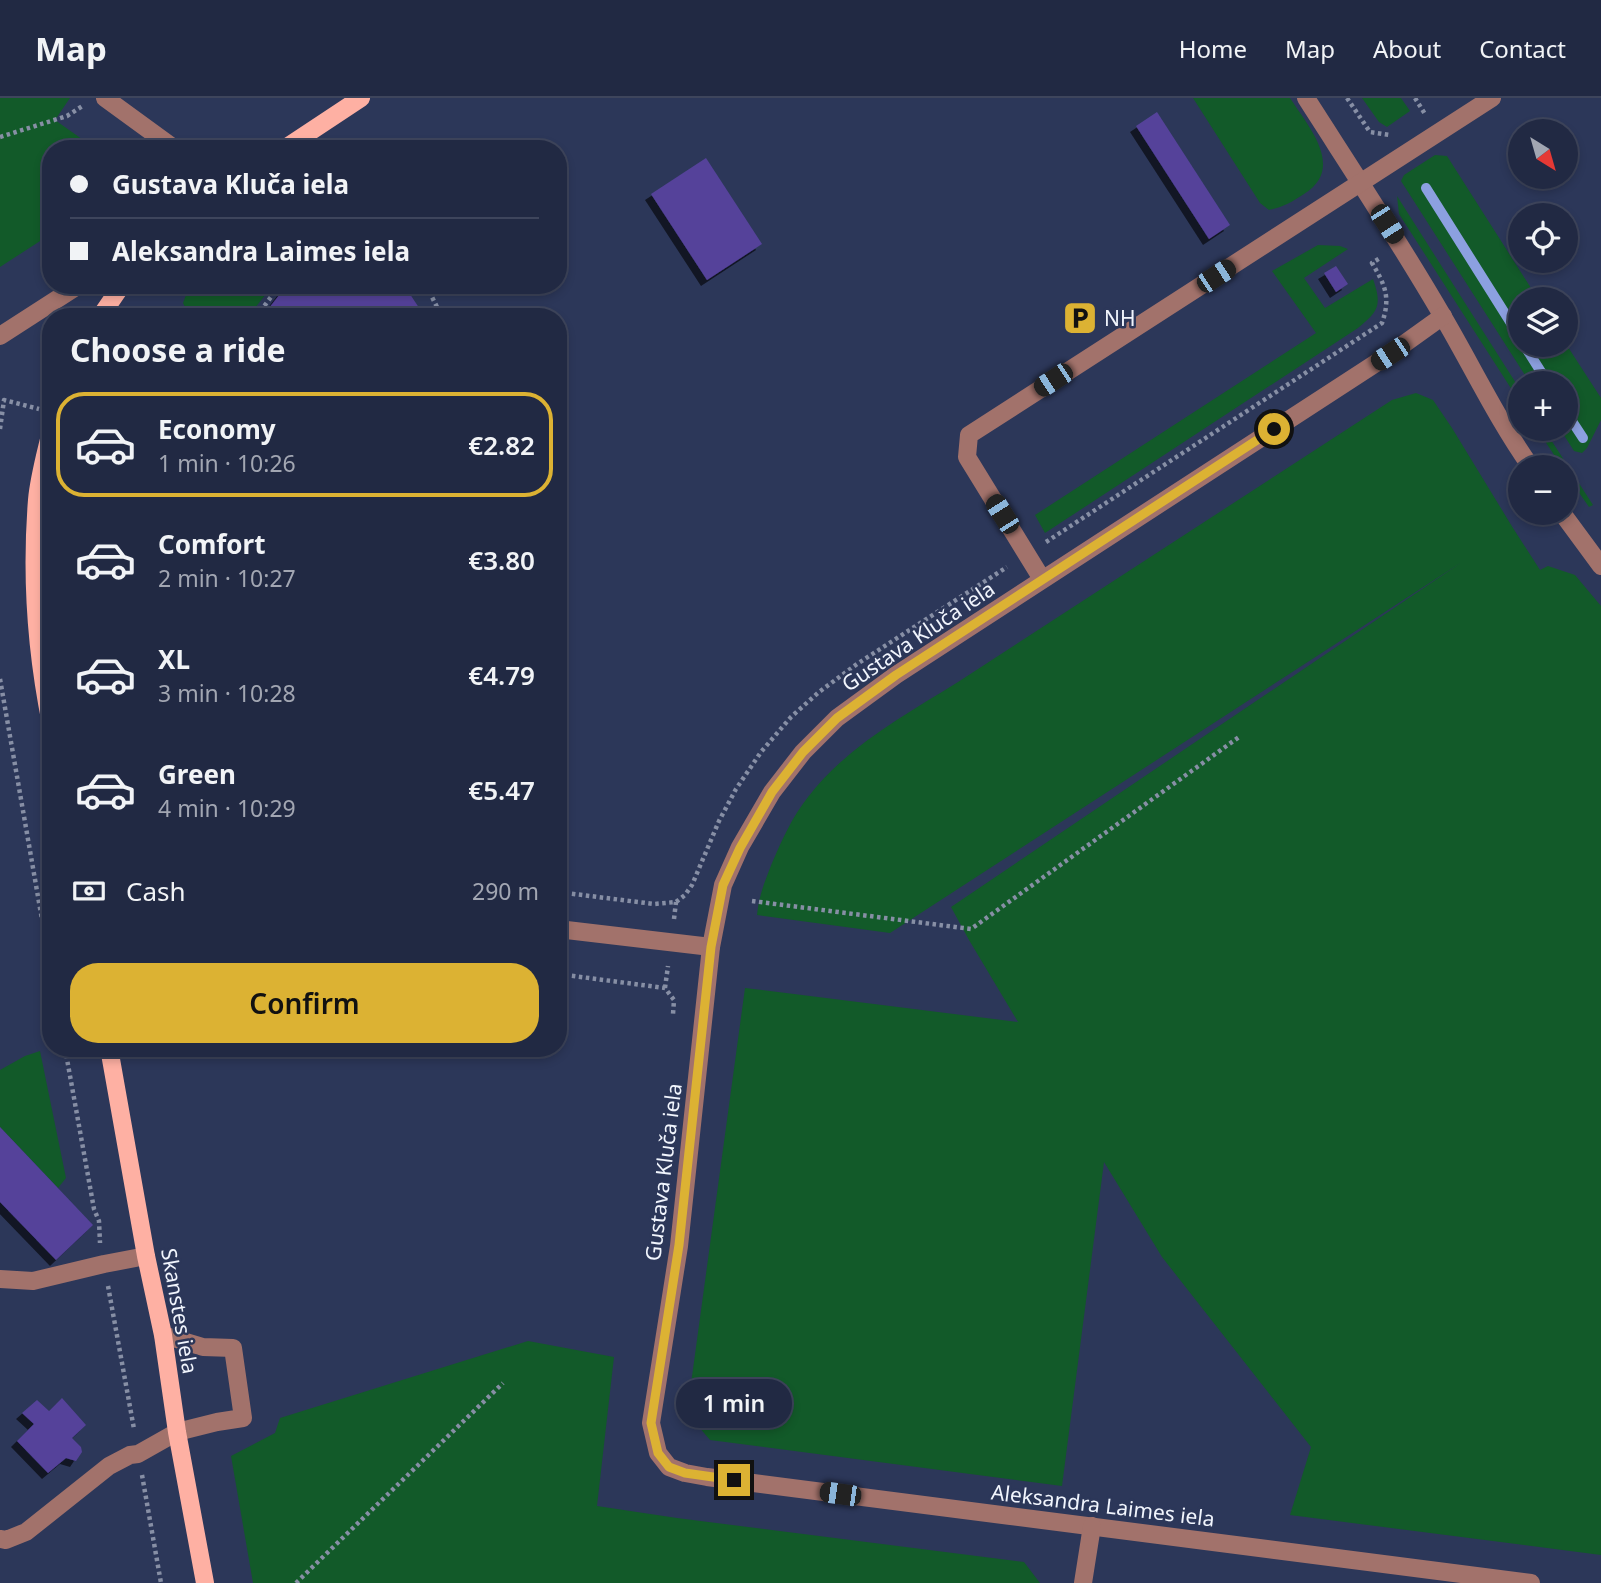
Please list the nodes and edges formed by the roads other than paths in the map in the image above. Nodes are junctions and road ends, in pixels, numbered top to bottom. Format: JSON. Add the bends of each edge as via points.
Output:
{"nodes":[{"id":1,"x":105,"y":98,"type":"edge"},
{"id":2,"x":361,"y":98,"type":"edge"},
{"id":3,"x":1306,"y":98,"type":"edge"},
{"id":4,"x":1492,"y":98,"type":"edge"},
{"id":5,"x":163,"y":140,"type":"edge"},
{"id":6,"x":298,"y":140,"type":"edge"},
{"id":7,"x":1360,"y":183,"type":"junction"},
{"id":8,"x":65,"y":294,"type":"edge"},
{"id":9,"x":43,"y":308,"type":"edge"},
{"id":10,"x":42,"y":309,"type":"edge"},
{"id":11,"x":1443,"y":316,"type":"junction"},
{"id":12,"x":0,"y":336,"type":"edge"},
{"id":13,"x":1523,"y":455,"type":"edge"},
{"id":14,"x":42,"y":473,"type":"edge"},
{"id":15,"x":1572,"y":525,"type":"edge"},
{"id":16,"x":1601,"y":566,"type":"edge"},
{"id":17,"x":1042,"y":579,"type":"junction"},
{"id":18,"x":42,"y":663,"type":"edge"},
{"id":19,"x":567,"y":930,"type":"edge"},
{"id":20,"x":711,"y":947,"type":"junction"},
{"id":21,"x":111,"y":1057,"type":"edge"},
{"id":22,"x":146,"y":1256,"type":"junction"},
{"id":23,"x":0,"y":1279,"type":"edge"},
{"id":24,"x":163,"y":1335,"type":"junction"},
{"id":25,"x":177,"y":1432,"type":"junction"},
{"id":26,"x":669,"y":1467,"type":"joint"},
{"id":27,"x":1092,"y":1527,"type":"junction"},
{"id":28,"x":0,"y":1539,"type":"edge"},
{"id":29,"x":205,"y":1583,"type":"edge"},
{"id":30,"x":1083,"y":1583,"type":"edge"},
{"id":31,"x":1531,"y":1583,"type":"edge"}],
"edges":[{"from":1,"to":5,"type":"street"},
{"from":2,"to":6,"type":"main road"},
{"from":3,"to":7,"type":"street"},
{"from":4,"to":7,"type":"street"},
{"from":7,"to":11,"type":"street"},
{"from":7,"to":17,"type":"street","via":[[969,435],[967,457]]},
{"from":8,"to":9,"type":"street"},
{"from":10,"to":12,"type":"street"},
{"from":11,"to":13,"type":"street"},
{"from":11,"to":17,"type":"street","name":"Gustava Kluča iela"},
{"from":14,"to":18,"type":"main road","via":[[34,576]]},
{"from":15,"to":16,"type":"street"},
{"from":17,"to":20,"type":"street","name":"Gustava Kluča iela","via":[[896,675],[837,718],[803,752],[772,792],[740,848],[723,885]]},
{"from":19,"to":20,"type":"street"},
{"from":20,"to":26,"type":"street","name":"Gustava Kluča iela","via":[[679,1245],[651,1423],[658,1453]]},
{"from":21,"to":22,"type":"main road","name":"Skanstes iela"},
{"from":22,"to":23,"type":"street","via":[[33,1281]]},
{"from":22,"to":24,"type":"main road","name":"Skanstes iela"},
{"from":24,"to":25,"type":"main road","name":"Skanstes iela"},
{"from":24,"to":25,"type":"street","via":[[203,1347],[233,1348],[243,1418]]},
{"from":25,"to":28,"type":"street","via":[[109,1466],[26,1532]]},
{"from":25,"to":29,"type":"main road","name":"Skanstes iela"},
{"from":26,"to":27,"type":"street","name":"Aleksandra Laimes iela","via":[[708,1477]]},
{"from":27,"to":30,"type":"street"},
{"from":27,"to":31,"type":"street","name":"Aleksandra Laimes iela"}]}
